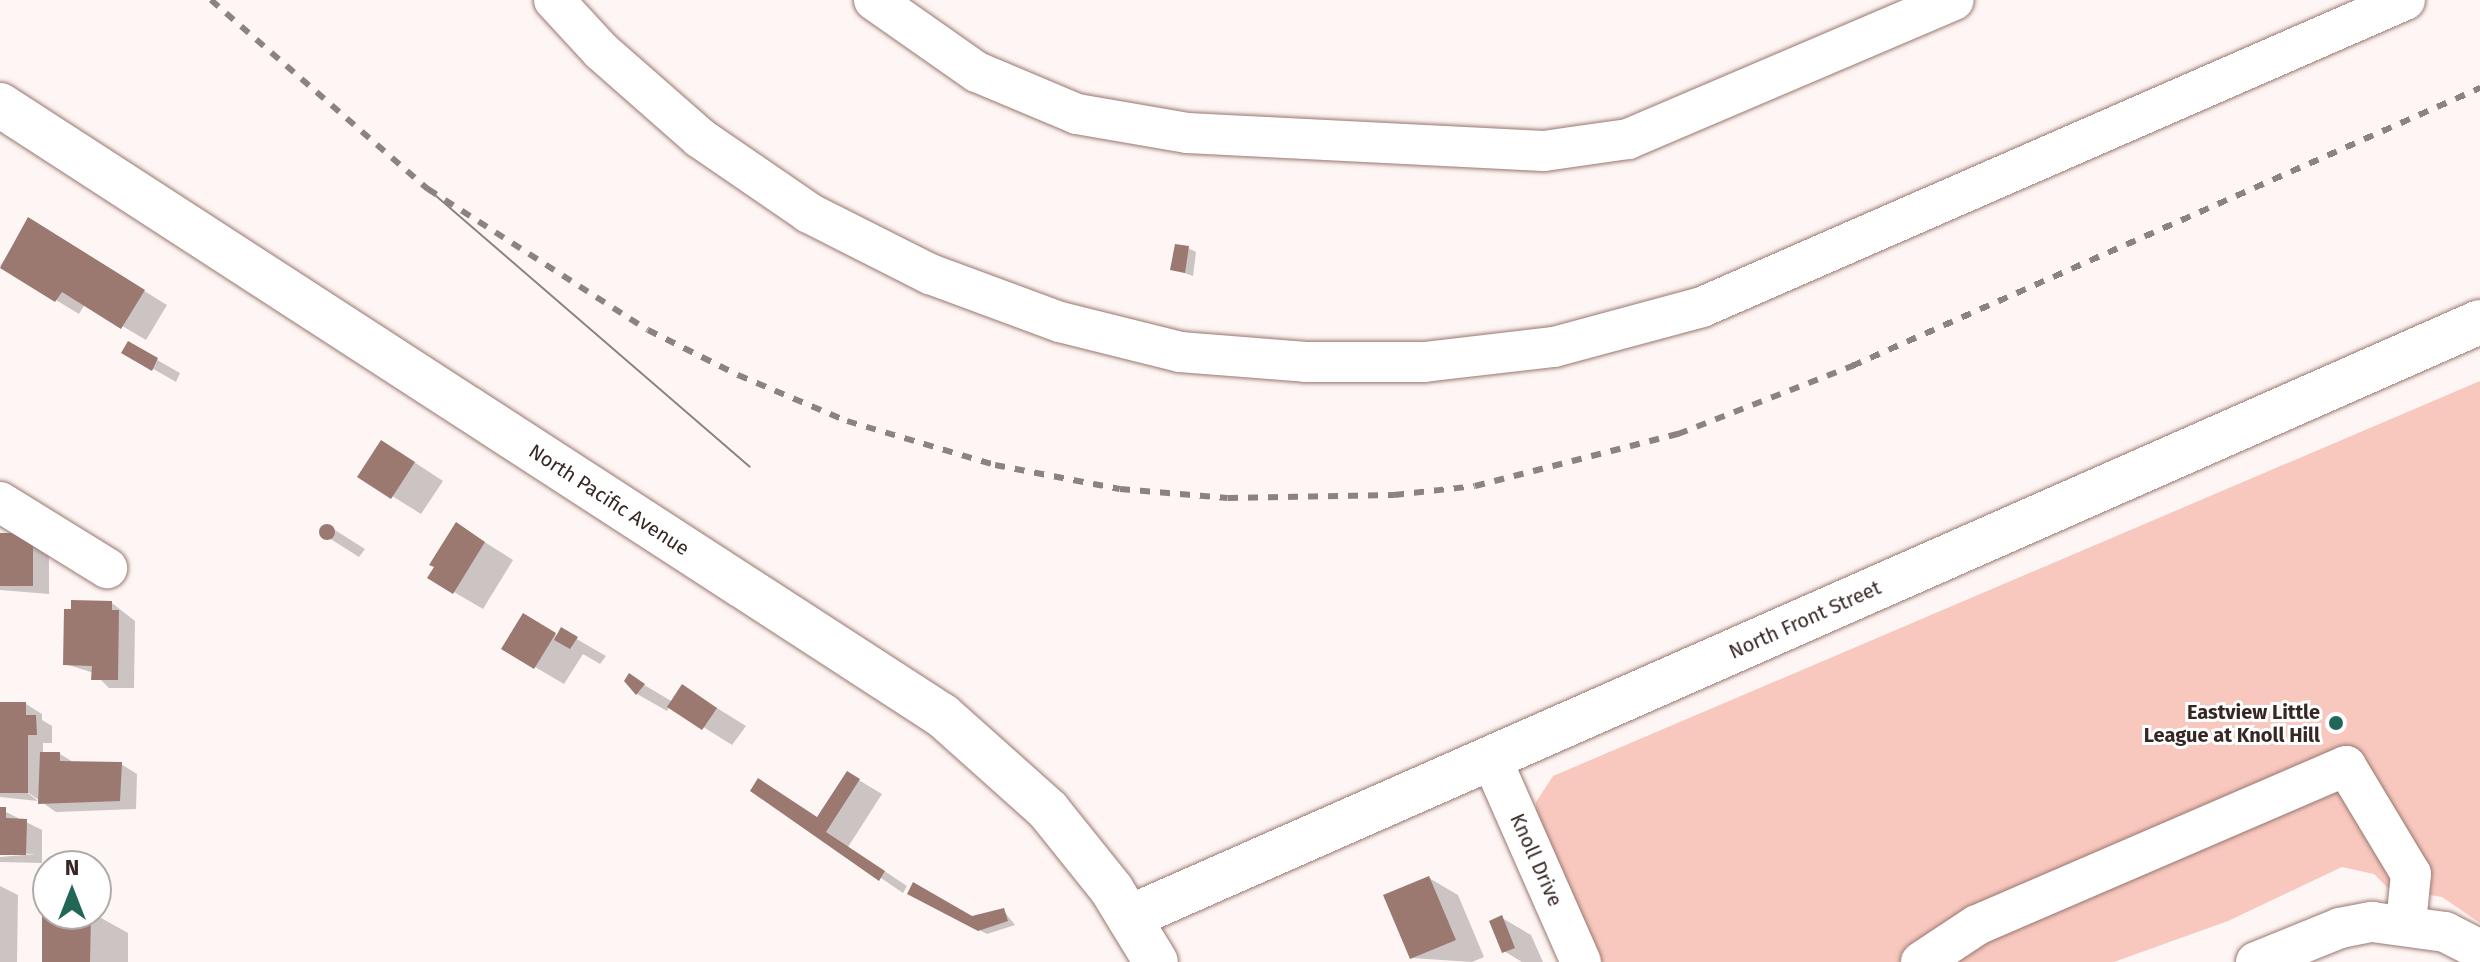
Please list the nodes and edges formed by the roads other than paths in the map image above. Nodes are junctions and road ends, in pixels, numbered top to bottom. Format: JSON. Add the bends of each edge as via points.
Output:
{"nodes":[{"id":1,"x":554,"y":0,"type":"edge"},
{"id":2,"x":874,"y":0,"type":"edge"},
{"id":3,"x":1954,"y":0,"type":"edge"},
{"id":4,"x":2405,"y":0,"type":"edge"},
{"id":5,"x":0,"y":105,"type":"edge"},
{"id":6,"x":2480,"y":322,"type":"edge"},
{"id":7,"x":0,"y":502,"type":"edge"},
{"id":8,"x":107,"y":568,"type":"dead end"},
{"id":9,"x":1491,"y":758,"type":"junction"},
{"id":10,"x":1130,"y":917,"type":"junction"},
{"id":11,"x":2406,"y":923,"type":"junction"},
{"id":12,"x":2343,"y":945,"type":"edge"},
{"id":13,"x":2479,"y":949,"type":"edge"},
{"id":14,"x":1156,"y":962,"type":"edge"},
{"id":15,"x":1581,"y":962,"type":"edge"},
{"id":16,"x":1921,"y":962,"type":"edge"},
{"id":17,"x":2256,"y":962,"type":"edge"}],
"edges":[{"from":1,"to":4,"type":"street","via":[[601,51],[700,138],[809,213],[930,274],[1060,322],[1180,352],[1306,362],[1424,362],[1554,347],[1702,307]]},
{"from":2,"to":3,"type":"street","via":[[977,72],[1077,114],[1187,133],[1544,151],[1628,139]]},
{"from":5,"to":10,"type":"main road","name":"North Pacific Avenue","via":[[943,716],[1048,810]]},
{"from":6,"to":9,"type":"main road","name":"North Front Street"},
{"from":7,"to":8,"type":"street"},
{"from":9,"to":10,"type":"main road","name":"North Front Street"},
{"from":9,"to":15,"type":"street","name":"Knoll Drive"},
{"from":10,"to":14,"type":"main road","name":"North Pacific Avenue"},
{"from":11,"to":12,"type":"street"},
{"from":11,"to":13,"type":"street","via":[[2445,932]]},
{"from":11,"to":16,"type":"street","via":[[2411,874],[2346,766],[1977,925]]},
{"from":12,"to":17,"type":"street"}]}
